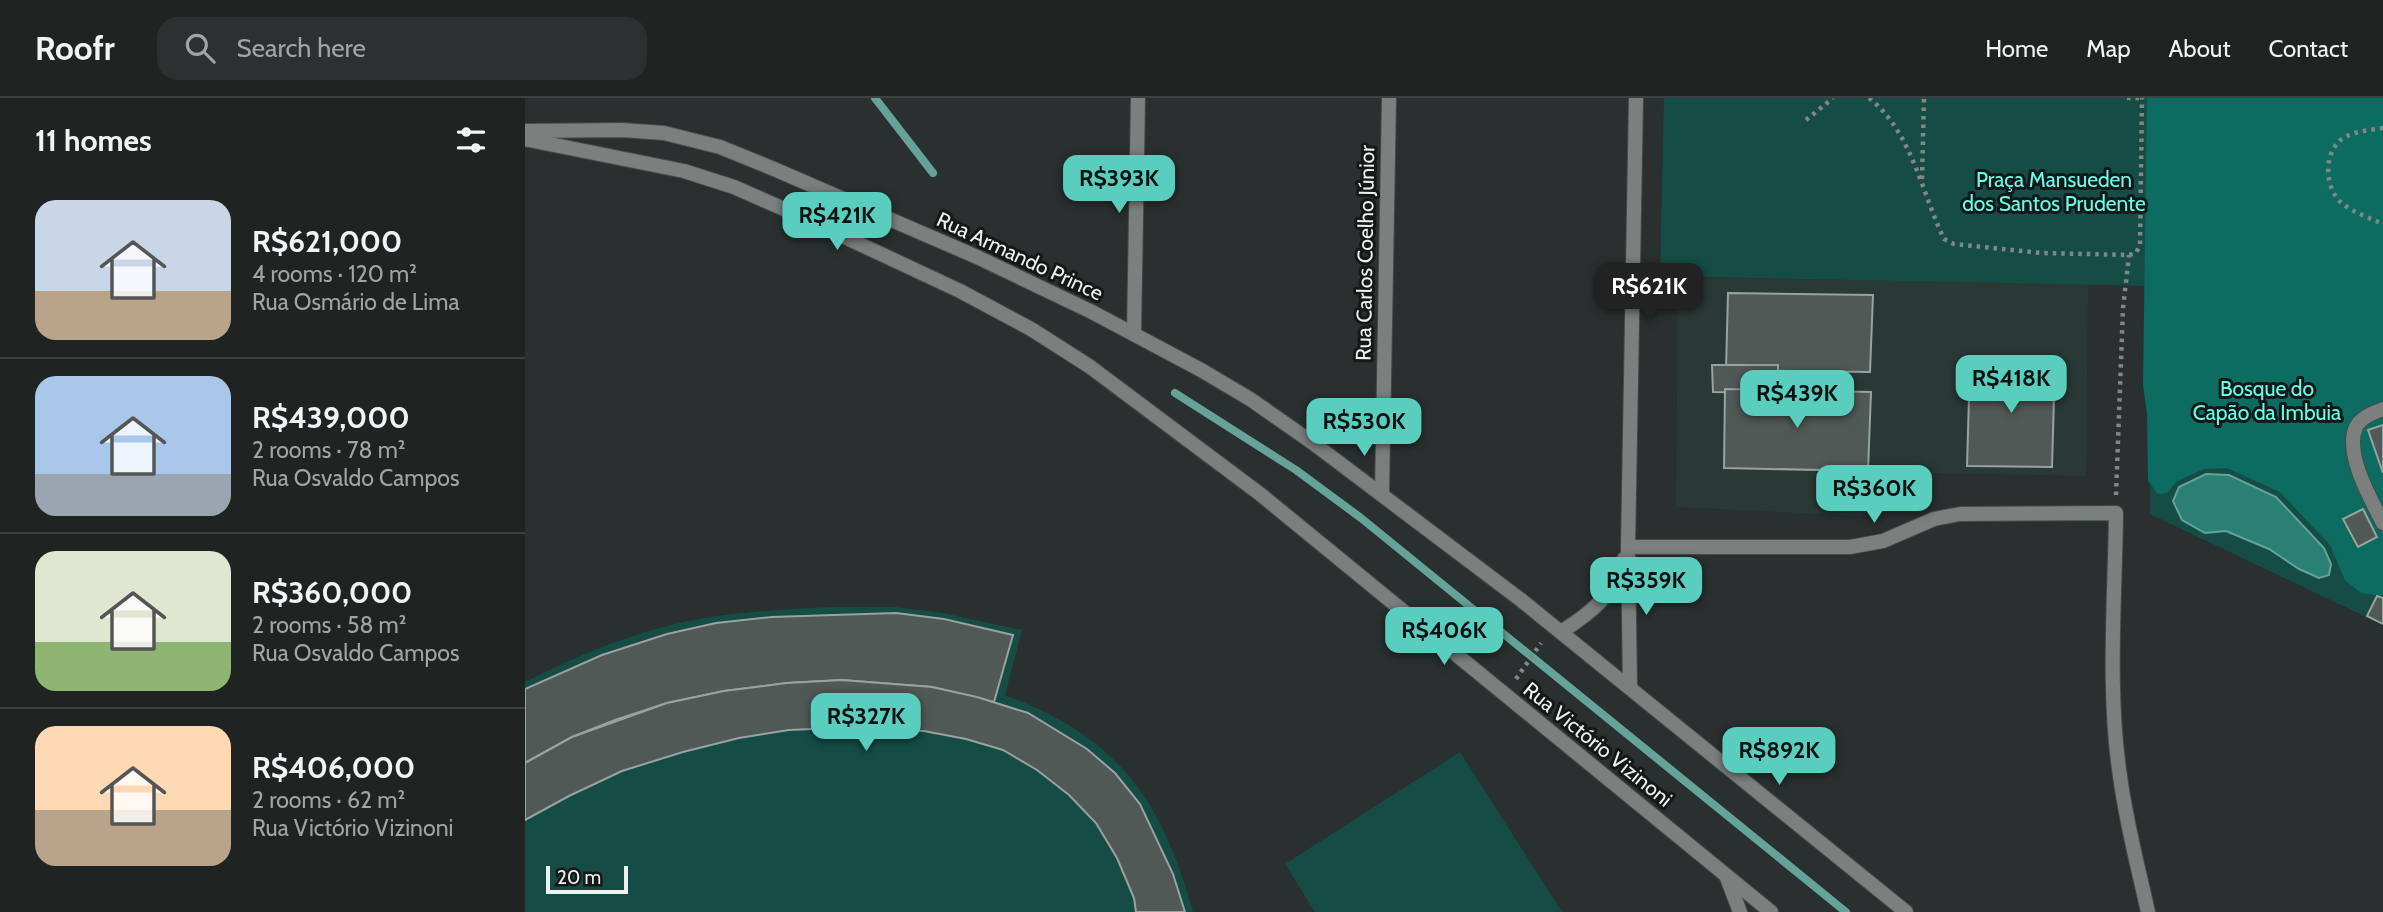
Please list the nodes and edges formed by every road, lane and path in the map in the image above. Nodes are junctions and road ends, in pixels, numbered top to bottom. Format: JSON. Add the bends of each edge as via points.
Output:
{"nodes":[{"id":1,"x":1138,"y":98,"type":"edge"},
{"id":2,"x":1389,"y":98,"type":"edge"},
{"id":3,"x":1636,"y":98,"type":"edge"},
{"id":4,"x":1833,"y":98,"type":"edge"},
{"id":5,"x":1869,"y":98,"type":"edge"},
{"id":6,"x":1924,"y":98,"type":"edge"},
{"id":7,"x":2127,"y":98,"type":"edge"},
{"id":8,"x":2142,"y":98,"type":"edge"},
{"id":9,"x":1806,"y":120,"type":"dead end"},
{"id":10,"x":2383,"y":128,"type":"edge"},
{"id":11,"x":525,"y":131,"type":"edge"},
{"id":12,"x":525,"y":139,"type":"edge"},
{"id":13,"x":1922,"y":183,"type":"junction"},
{"id":14,"x":2383,"y":224,"type":"edge"},
{"id":15,"x":2129,"y":255,"type":"junction"},
{"id":16,"x":1134,"y":333,"type":"junction"},
{"id":17,"x":2383,"y":409,"type":"edge"},
{"id":18,"x":1382,"y":493,"type":"junction"},
{"id":19,"x":2116,"y":513,"type":"junction"},
{"id":20,"x":2383,"y":523,"type":"edge"},
{"id":21,"x":1628,"y":547,"type":"junction"},
{"id":22,"x":1561,"y":632,"type":"junction"},
{"id":23,"x":1546,"y":638,"type":"dead end"},
{"id":24,"x":1514,"y":682,"type":"dead end"},
{"id":25,"x":1630,"y":688,"type":"junction"},
{"id":26,"x":1727,"y":876,"type":"junction"},
{"id":27,"x":1740,"y":912,"type":"edge"},
{"id":28,"x":1771,"y":912,"type":"edge"},
{"id":29,"x":1906,"y":912,"type":"edge"},
{"id":30,"x":2148,"y":912,"type":"edge"}],
"edges":[{"from":1,"to":16,"type":"street"},
{"from":2,"to":18,"type":"street","name":"Rua Carlos Coelho Júnior"},
{"from":3,"to":21,"type":"street"},
{"from":4,"to":9,"type":"path"},
{"from":5,"to":13,"type":"path","via":[[1892,121]]},
{"from":6,"to":13,"type":"path"},
{"from":7,"to":8,"type":"path"},
{"from":8,"to":15,"type":"path","via":[[2140,245]]},
{"from":10,"to":14,"type":"path","via":[[2342,138],[2333,147],[2329,163],[2330,183],[2342,204]]},
{"from":11,"to":16,"type":"street","name":"Rua Armando Prince","via":[[664,133],[720,148],[977,257]]},
{"from":12,"to":26,"type":"street","name":"Rua Victório Vizinoni","via":[[684,171],[734,187],[960,291],[1031,329],[1089,366],[1312,536]]},
{"from":13,"to":15,"type":"path","via":[[1944,239],[1954,244],[2041,253]]},
{"from":15,"to":19,"type":"path"},
{"from":16,"to":18,"type":"street","via":[[1250,399]]},
{"from":17,"to":20,"type":"street","via":[[2367,415],[2355,428],[2353,457]]},
{"from":18,"to":22,"type":"street"},
{"from":19,"to":21,"type":"street","via":[[1960,514],[1850,547]]},
{"from":19,"to":30,"type":"street","via":[[2114,686],[2119,774]]},
{"from":21,"to":22,"type":"street","via":[[1612,590]]},
{"from":21,"to":25,"type":"street"},
{"from":22,"to":25,"type":"street"},
{"from":23,"to":24,"type":"path"},
{"from":25,"to":29,"type":"street"},
{"from":26,"to":27,"type":"street"},
{"from":26,"to":28,"type":"street","name":"Rua Victório Vizinoni"}]}
